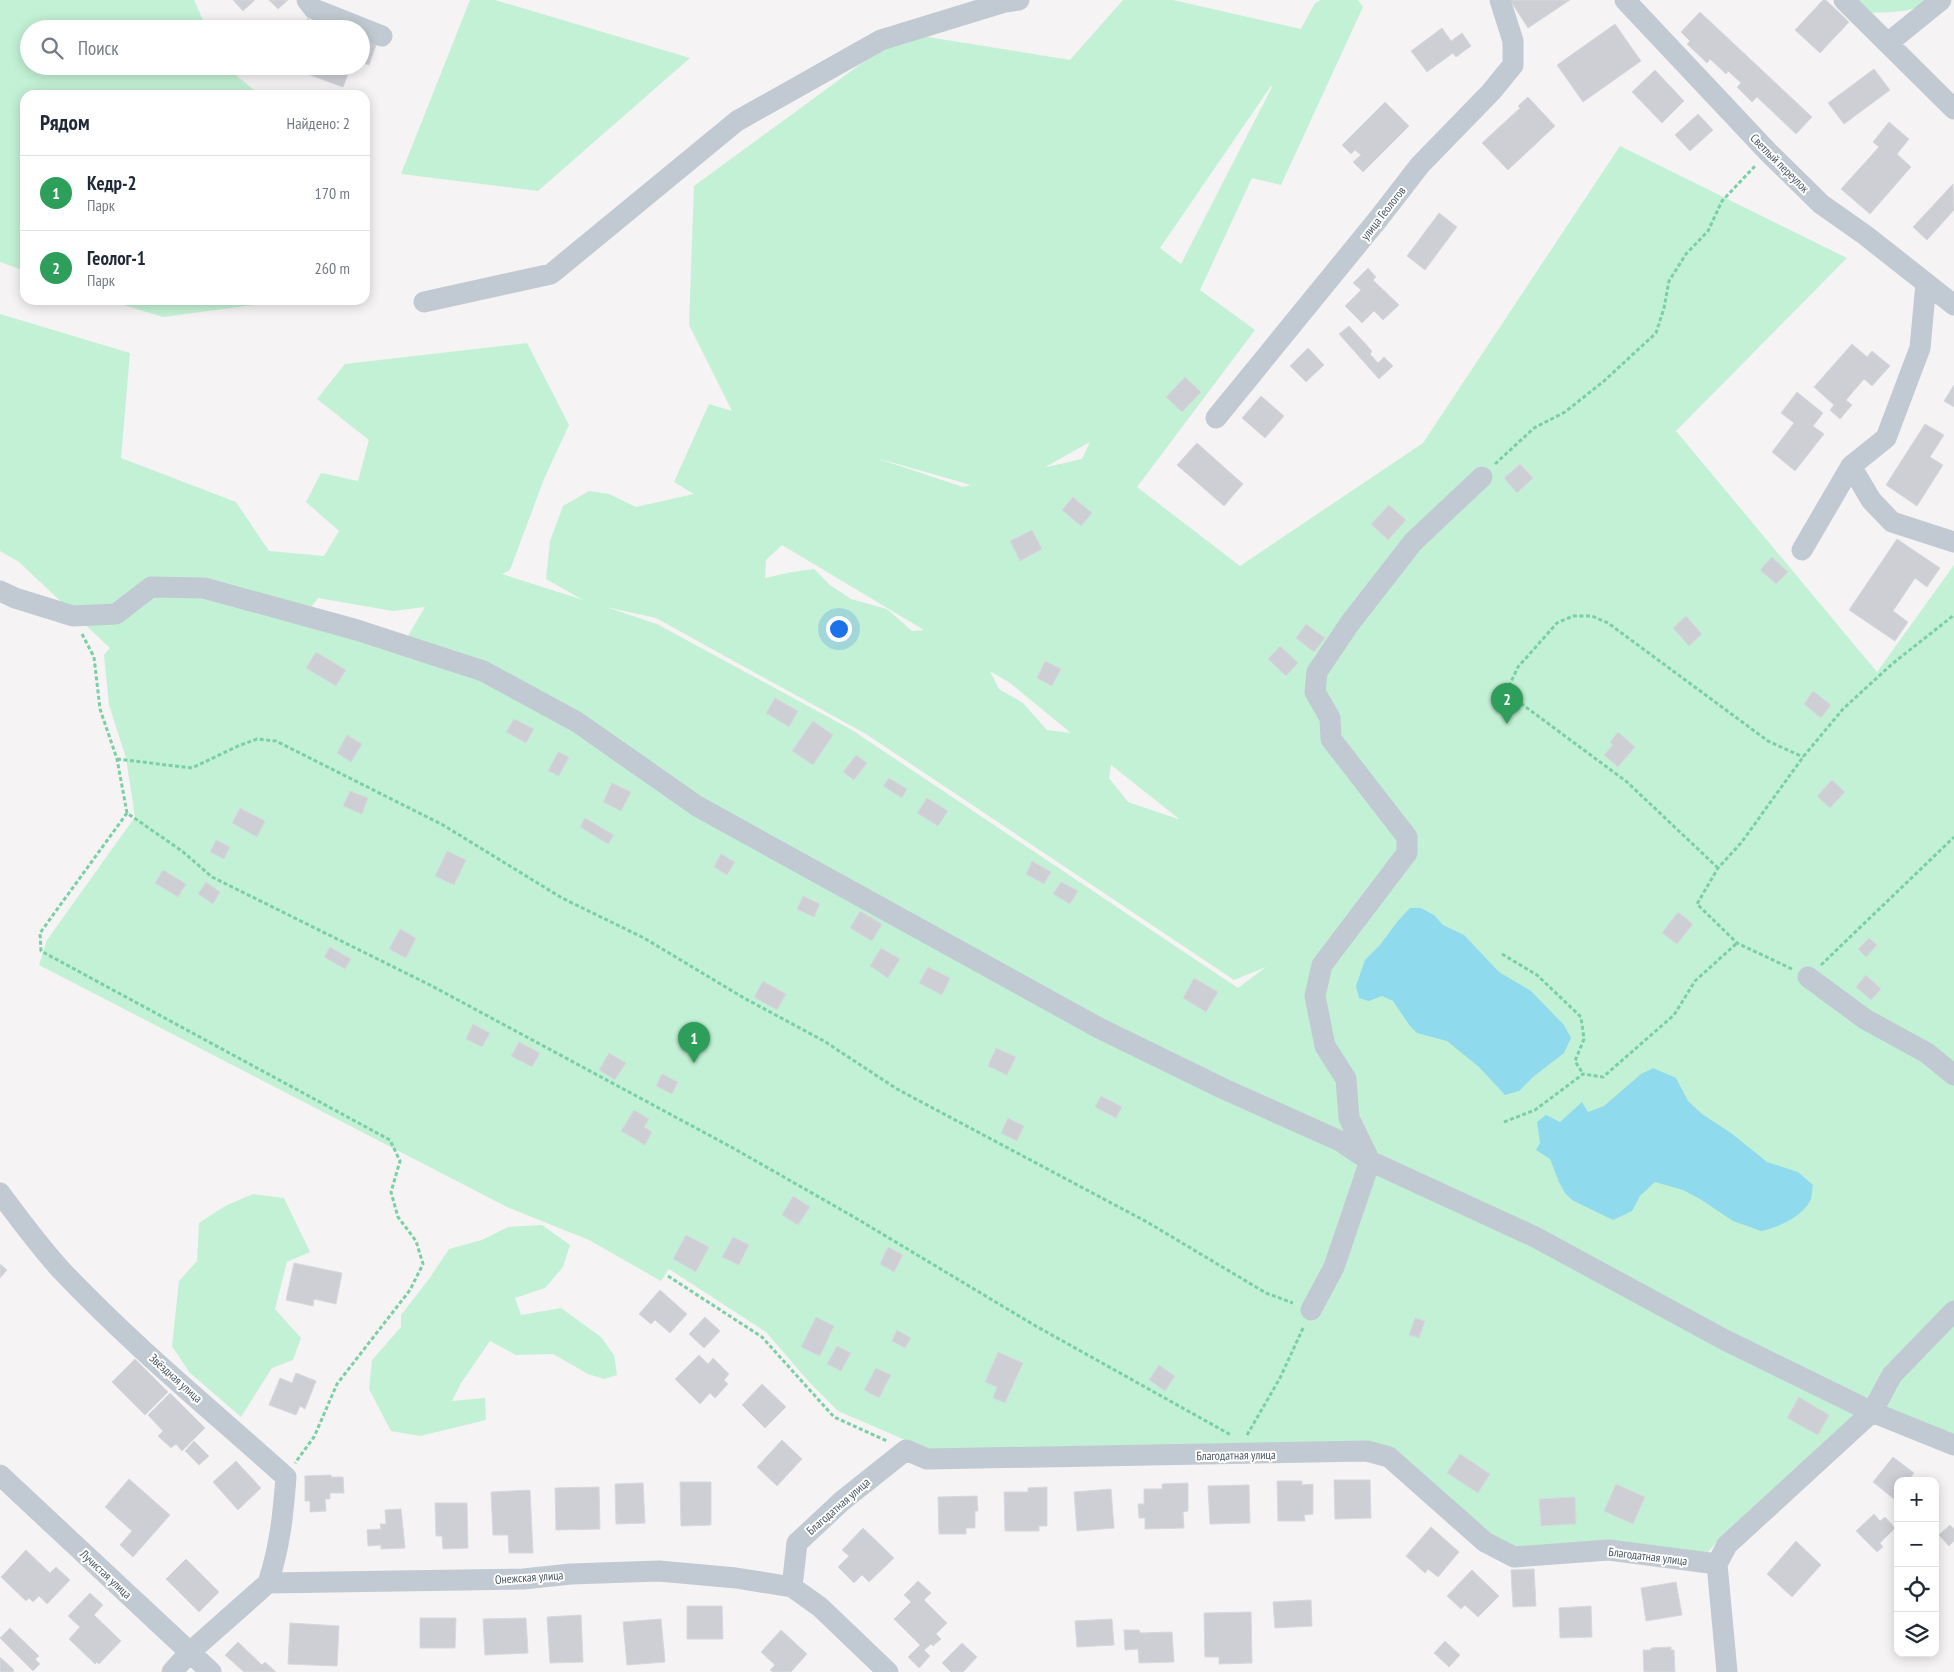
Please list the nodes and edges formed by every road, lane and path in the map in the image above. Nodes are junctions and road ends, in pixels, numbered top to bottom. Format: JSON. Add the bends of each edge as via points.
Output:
{"nodes":[{"id":1,"x":307,"y":0,"type":"edge"},
{"id":2,"x":1020,"y":0,"type":"edge"},
{"id":3,"x":1500,"y":0,"type":"edge"},
{"id":4,"x":1625,"y":0,"type":"edge"},
{"id":5,"x":1844,"y":0,"type":"edge"},
{"id":6,"x":1942,"y":0,"type":"edge"},
{"id":7,"x":342,"y":20,"type":"edge"},
{"id":8,"x":370,"y":31,"type":"edge"},
{"id":9,"x":382,"y":36,"type":"dead end"},
{"id":10,"x":1888,"y":43,"type":"junction"},
{"id":11,"x":1954,"y":109,"type":"edge"},
{"id":12,"x":1769,"y":152,"type":"junction"},
{"id":13,"x":1926,"y":283,"type":"junction"},
{"id":14,"x":424,"y":302,"type":"dead end"},
{"id":15,"x":1954,"y":305,"type":"edge"},
{"id":16,"x":1216,"y":418,"type":"dead end"},
{"id":17,"x":1851,"y":466,"type":"junction"},
{"id":18,"x":1482,"y":477,"type":"joint"},
{"id":19,"x":1954,"y":542,"type":"edge"},
{"id":20,"x":1802,"y":550,"type":"dead end"},
{"id":21,"x":0,"y":591,"type":"edge"},
{"id":22,"x":1954,"y":615,"type":"edge"},
{"id":23,"x":73,"y":616,"type":"junction"},
{"id":24,"x":1803,"y":757,"type":"junction"},
{"id":25,"x":117,"y":759,"type":"junction"},
{"id":26,"x":127,"y":813,"type":"junction"},
{"id":27,"x":1954,"y":837,"type":"edge"},
{"id":28,"x":1718,"y":868,"type":"junction"},
{"id":29,"x":1737,"y":943,"type":"junction"},
{"id":30,"x":1502,"y":954,"type":"dead end"},
{"id":31,"x":1808,"y":977,"type":"junction"},
{"id":32,"x":1582,"y":1074,"type":"junction"},
{"id":33,"x":1954,"y":1075,"type":"edge"},
{"id":34,"x":1504,"y":1122,"type":"dead end"},
{"id":35,"x":1370,"y":1162,"type":"junction"},
{"id":36,"x":0,"y":1193,"type":"edge"},
{"id":37,"x":668,"y":1276,"type":"dead end"},
{"id":38,"x":1311,"y":1310,"type":"junction"},
{"id":39,"x":1954,"y":1311,"type":"edge"},
{"id":40,"x":1872,"y":1412,"type":"junction"},
{"id":41,"x":1954,"y":1445,"type":"edge"},
{"id":42,"x":1244,"y":1448,"type":"junction"},
{"id":43,"x":906,"y":1450,"type":"junction"},
{"id":44,"x":0,"y":1475,"type":"edge"},
{"id":45,"x":286,"y":1477,"type":"junction"},
{"id":46,"x":1717,"y":1564,"type":"junction"},
{"id":47,"x":268,"y":1584,"type":"junction"},
{"id":48,"x":792,"y":1587,"type":"junction"},
{"id":49,"x":190,"y":1652,"type":"junction"},
{"id":50,"x":172,"y":1672,"type":"edge"},
{"id":51,"x":211,"y":1672,"type":"edge"},
{"id":52,"x":888,"y":1672,"type":"edge"},
{"id":53,"x":1727,"y":1672,"type":"edge"}],
"edges":[{"from":1,"to":7,"type":"street","via":[[314,9]]},
{"from":2,"to":14,"type":"street","via":[[881,40],[737,121],[552,274]]},
{"from":3,"to":16,"type":"street","name":"улица Геологов","via":[[1513,41],[1513,65],[1420,165]]},
{"from":4,"to":12,"type":"street","name":"Светлый переулок"},
{"from":5,"to":10,"type":"street"},
{"from":6,"to":10,"type":"street"},
{"from":8,"to":9,"type":"street"},
{"from":10,"to":11,"type":"street"},
{"from":12,"to":13,"type":"street","name":"Светлый переулок","via":[[1821,204]]},
{"from":12,"to":18,"type":"path","via":[[1722,201],[1708,231],[1686,254],[1669,281],[1656,333],[1596,388],[1565,412],[1534,428]]},
{"from":13,"to":15,"type":"street","name":"Светлый переулок"},
{"from":13,"to":17,"type":"street","via":[[1920,348],[1886,438]]},
{"from":17,"to":19,"type":"street","via":[[1871,500],[1892,522]]},
{"from":17,"to":20,"type":"street"},
{"from":18,"to":35,"type":"street","via":[[1413,542],[1350,623],[1318,672],[1315,692],[1330,718],[1331,739],[1406,837],[1407,853],[1322,964],[1315,996],[1325,1046],[1346,1079],[1349,1118]]},
{"from":21,"to":23,"type":"street"},
{"from":22,"to":24,"type":"path","via":[[1892,664],[1843,709]]},
{"from":23,"to":25,"type":"path","via":[[94,657],[100,709]]},
{"from":23,"to":35,"type":"street","via":[[116,614],[151,587],[204,588],[357,630],[483,671],[577,722],[697,806],[748,835],[1099,1028],[1224,1090],[1340,1141]]},
{"from":24,"to":28,"type":"path","via":[[1741,843]]},
{"from":24,"to":28,"type":"path","via":[[1768,741],[1608,623],[1592,616],[1574,616],[1557,623],[1518,667],[1508,686],[1511,696],[1627,782]]},
{"from":25,"to":26,"type":"path"},
{"from":25,"to":38,"type":"path","via":[[192,768],[257,739],[276,741],[443,825],[562,898],[644,938],[824,1041],[897,1089],[1148,1222],[1266,1293]]},
{"from":26,"to":42,"type":"path","via":[[182,851],[212,878],[432,986],[733,1148]]},
{"from":26,"to":45,"type":"path","via":[[40,933],[41,951],[390,1140],[400,1161],[391,1192],[398,1217],[416,1241],[423,1264],[410,1290],[337,1384],[314,1437]]},
{"from":27,"to":31,"type":"path"},
{"from":28,"to":29,"type":"path","via":[[1697,904]]},
{"from":29,"to":31,"type":"path"},
{"from":29,"to":32,"type":"path","via":[[1695,981],[1674,1016],[1632,1053],[1603,1077]]},
{"from":30,"to":32,"type":"path","via":[[1537,975],[1581,1017],[1584,1039],[1575,1060]]},
{"from":31,"to":33,"type":"street","via":[[1866,1019],[1927,1053]]},
{"from":32,"to":34,"type":"path","via":[[1535,1110]]},
{"from":35,"to":38,"type":"street","via":[[1334,1267]]},
{"from":35,"to":40,"type":"street","via":[[1535,1237],[1725,1340]]},
{"from":36,"to":45,"type":"street","name":"Звёздная улица","via":[[62,1270],[120,1328]]},
{"from":37,"to":43,"type":"path","via":[[762,1337],[834,1416]]},
{"from":38,"to":42,"type":"path"},
{"from":39,"to":40,"type":"street","via":[[1892,1375]]},
{"from":40,"to":41,"type":"street"},
{"from":40,"to":46,"type":"street","via":[[1727,1545]]},
{"from":42,"to":43,"type":"street","name":"Благодатная улица","via":[[927,1459]]},
{"from":42,"to":46,"type":"street","name":"Благодатная улица","via":[[1368,1451],[1389,1457],[1485,1542],[1514,1557],[1609,1550]]},
{"from":43,"to":48,"type":"street","name":"Благодатная улица","via":[[842,1501],[797,1543]]},
{"from":44,"to":49,"type":"street","name":"Лучистая улица"},
{"from":45,"to":47,"type":"street","via":[[278,1553]]},
{"from":46,"to":53,"type":"street"},
{"from":47,"to":48,"type":"street","name":"Онежская улица","via":[[523,1579],[659,1571]]},
{"from":47,"to":49,"type":"street"},
{"from":48,"to":52,"type":"street","name":"Онежская улица","via":[[820,1607]]},
{"from":49,"to":50,"type":"street"},
{"from":49,"to":51,"type":"street","name":"Лучистая улица"}]}
